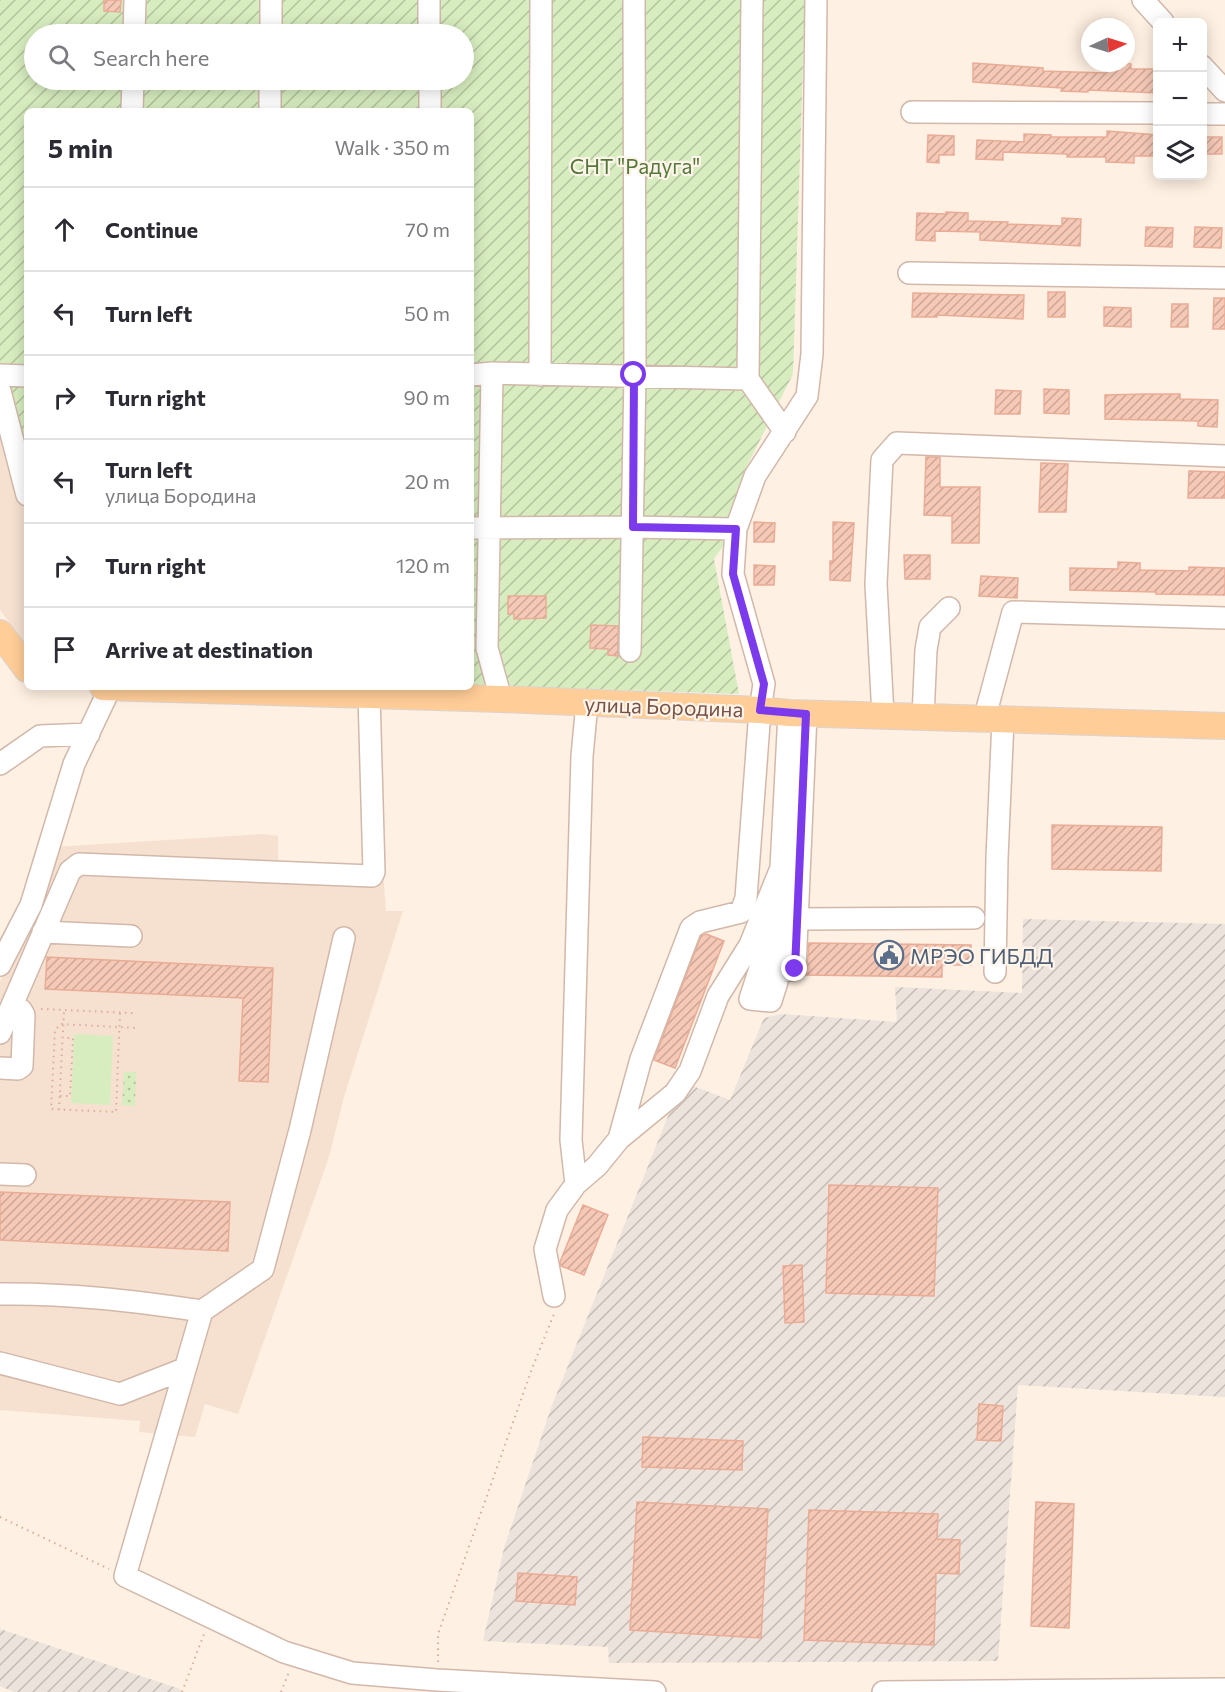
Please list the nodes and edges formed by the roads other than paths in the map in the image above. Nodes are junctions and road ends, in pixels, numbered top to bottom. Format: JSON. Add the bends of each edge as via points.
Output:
{"nodes":[{"id":1,"x":135,"y":0,"type":"edge"},
{"id":2,"x":271,"y":0,"type":"edge"},
{"id":3,"x":429,"y":0,"type":"edge"},
{"id":4,"x":541,"y":0,"type":"edge"},
{"id":5,"x":634,"y":0,"type":"edge"},
{"id":6,"x":753,"y":0,"type":"edge"},
{"id":7,"x":816,"y":0,"type":"edge"},
{"id":8,"x":1143,"y":0,"type":"edge"},
{"id":9,"x":1159,"y":18,"type":"edge"},
{"id":10,"x":134,"y":24,"type":"edge"},
{"id":11,"x":271,"y":24,"type":"edge"},
{"id":12,"x":429,"y":24,"type":"edge"},
{"id":13,"x":1207,"y":71,"type":"edge"},
{"id":14,"x":133,"y":90,"type":"edge"},
{"id":15,"x":270,"y":90,"type":"edge"},
{"id":16,"x":430,"y":90,"type":"edge"},
{"id":17,"x":1225,"y":92,"type":"edge"},
{"id":18,"x":132,"y":108,"type":"edge"},
{"id":19,"x":270,"y":108,"type":"edge"},
{"id":20,"x":430,"y":108,"type":"edge"},
{"id":21,"x":912,"y":112,"type":"dead end"},
{"id":22,"x":1153,"y":113,"type":"edge"},
{"id":23,"x":1207,"y":114,"type":"edge"},
{"id":24,"x":1225,"y":114,"type":"edge"},
{"id":25,"x":909,"y":273,"type":"dead end"},
{"id":26,"x":1225,"y":278,"type":"edge"},
{"id":27,"x":481,"y":374,"type":"edge"},
{"id":28,"x":0,"y":375,"type":"edge"},
{"id":29,"x":540,"y":375,"type":"junction"},
{"id":30,"x":634,"y":375,"type":"junction"},
{"id":31,"x":24,"y":376,"type":"edge"},
{"id":32,"x":748,"y":379,"type":"junction"},
{"id":33,"x":0,"y":391,"type":"edge"},
{"id":34,"x":785,"y":432,"type":"junction"},
{"id":35,"x":1225,"y":456,"type":"edge"},
{"id":36,"x":24,"y":483,"type":"edge"},
{"id":37,"x":633,"y":527,"type":"junction"},
{"id":38,"x":480,"y":528,"type":"edge"},
{"id":39,"x":736,"y":529,"type":"junction"},
{"id":40,"x":949,"y":608,"type":"dead end"},
{"id":41,"x":1225,"y":618,"type":"edge"},
{"id":42,"x":0,"y":633,"type":"edge"},
{"id":43,"x":630,"y":651,"type":"dead end"},
{"id":44,"x":24,"y":665,"type":"edge"},
{"id":45,"x":109,"y":690,"type":"edge"},
{"id":46,"x":184,"y":690,"type":"edge"},
{"id":47,"x":369,"y":695,"type":"junction"},
{"id":48,"x":501,"y":699,"type":"junction"},
{"id":49,"x":587,"y":704,"type":"junction"},
{"id":50,"x":760,"y":710,"type":"junction"},
{"id":51,"x":798,"y":713,"type":"junction"},
{"id":52,"x":883,"y":716,"type":"junction"},
{"id":53,"x":923,"y":717,"type":"junction"},
{"id":54,"x":994,"y":720,"type":"junction"},
{"id":55,"x":1225,"y":726,"type":"edge"},
{"id":56,"x":89,"y":734,"type":"junction"},
{"id":57,"x":0,"y":764,"type":"edge"},
{"id":58,"x":781,"y":868,"type":"junction"},
{"id":59,"x":780,"y":907,"type":"junction"},
{"id":60,"x":974,"y":918,"type":"dead end"},
{"id":61,"x":798,"y":919,"type":"junction"},
{"id":62,"x":43,"y":932,"type":"junction"},
{"id":63,"x":131,"y":936,"type":"dead end"},
{"id":64,"x":344,"y":938,"type":"dead end"},
{"id":65,"x":0,"y":965,"type":"edge"},
{"id":66,"x":780,"y":972,"type":"junction"},
{"id":67,"x":995,"y":972,"type":"dead end"},
{"id":68,"x":17,"y":1011,"type":"junction"},
{"id":69,"x":0,"y":1033,"type":"edge"},
{"id":70,"x":0,"y":1068,"type":"edge"},
{"id":71,"x":620,"y":1139,"type":"junction"},
{"id":72,"x":0,"y":1174,"type":"edge"},
{"id":73,"x":25,"y":1175,"type":"dead end"},
{"id":74,"x":576,"y":1184,"type":"junction"},
{"id":75,"x":0,"y":1294,"type":"edge"},
{"id":76,"x":554,"y":1296,"type":"road end"},
{"id":77,"x":202,"y":1311,"type":"junction"},
{"id":78,"x":0,"y":1363,"type":"edge"},
{"id":79,"x":184,"y":1369,"type":"junction"},
{"id":80,"x":1225,"y":1689,"type":"edge"},
{"id":81,"x":655,"y":1692,"type":"edge"},
{"id":82,"x":883,"y":1692,"type":"edge"}],
"edges":[{"from":1,"to":10,"type":"street"},
{"from":2,"to":11,"type":"street"},
{"from":3,"to":12,"type":"street"},
{"from":4,"to":29,"type":"street"},
{"from":5,"to":30,"type":"street"},
{"from":6,"to":32,"type":"street"},
{"from":7,"to":34,"type":"street","via":[[812,354],[807,396]]},
{"from":8,"to":9,"type":"street"},
{"from":13,"to":17,"type":"street"},
{"from":14,"to":18,"type":"street"},
{"from":15,"to":19,"type":"street"},
{"from":16,"to":20,"type":"street"},
{"from":21,"to":22,"type":"street"},
{"from":23,"to":24,"type":"street"},
{"from":25,"to":26,"type":"street"},
{"from":27,"to":29,"type":"street"},
{"from":27,"to":38,"type":"street"},
{"from":28,"to":31,"type":"street"},
{"from":29,"to":30,"type":"street"},
{"from":30,"to":32,"type":"street"},
{"from":30,"to":37,"type":"street"},
{"from":32,"to":34,"type":"street"},
{"from":33,"to":36,"type":"street"},
{"from":34,"to":39,"type":"street","via":[[755,476]]},
{"from":35,"to":52,"type":"street","via":[[897,443],[882,460],[876,584]]},
{"from":37,"to":38,"type":"street"},
{"from":37,"to":39,"type":"street"},
{"from":37,"to":43,"type":"street"},
{"from":38,"to":48,"type":"street","via":[[487,648]]},
{"from":39,"to":50,"type":"street","via":[[733,574],[764,684]]},
{"from":40,"to":53,"type":"street","via":[[930,627]]},
{"from":41,"to":54,"type":"street","via":[[1013,612]]},
{"from":42,"to":44,"type":"main road"},
{"from":45,"to":56,"type":"street"},
{"from":46,"to":47,"type":"main road","name":"улица Бородина"},
{"from":47,"to":48,"type":"main road","name":"улица Бородина"},
{"from":47,"to":62,"type":"street","via":[[372,876],[79,864],[70,871]]},
{"from":48,"to":49,"type":"main road","name":"улица Бородина"},
{"from":49,"to":50,"type":"main road","name":"улица Бородина"},
{"from":49,"to":74,"type":"street","via":[[582,756],[571,1140]]},
{"from":50,"to":51,"type":"main road","name":"улица Бородина"},
{"from":50,"to":71,"type":"street","via":[[746,898],[741,912],[691,928],[641,1059]]},
{"from":51,"to":52,"type":"main road","name":"улица Бородина"},
{"from":51,"to":58,"type":"street"},
{"from":51,"to":61,"type":"street"},
{"from":52,"to":53,"type":"main road","name":"улица Бородина"},
{"from":53,"to":54,"type":"main road","name":"улица Бородина"},
{"from":54,"to":55,"type":"main road","name":"улица Бородина"},
{"from":54,"to":67,"type":"street"},
{"from":56,"to":57,"type":"street","via":[[40,736]]},
{"from":56,"to":65,"type":"street","via":[[74,764],[31,905]]},
{"from":58,"to":59,"type":"street"},
{"from":58,"to":71,"type":"street","via":[[750,945],[718,996],[690,1071],[675,1093]]},
{"from":59,"to":66,"type":"street"},
{"from":59,"to":66,"type":"street","via":[[750,999],[771,1001]]},
{"from":60,"to":61,"type":"street"},
{"from":61,"to":66,"type":"street","via":[[795,969]]},
{"from":62,"to":63,"type":"street"},
{"from":62,"to":68,"type":"street"},
{"from":64,"to":77,"type":"street","via":[[263,1269]]},
{"from":68,"to":69,"type":"street"},
{"from":68,"to":70,"type":"street","via":[[22,1066]]},
{"from":71,"to":74,"type":"street"},
{"from":72,"to":73,"type":"street"},
{"from":74,"to":76,"type":"street","via":[[557,1209],[545,1249]]},
{"from":75,"to":77,"type":"street","via":[[43,1293]]},
{"from":77,"to":79,"type":"street"},
{"from":78,"to":79,"type":"street","via":[[120,1394]]},
{"from":79,"to":81,"type":"street","via":[[125,1576],[296,1656],[352,1673]]},
{"from":80,"to":82,"type":"street"}]}
